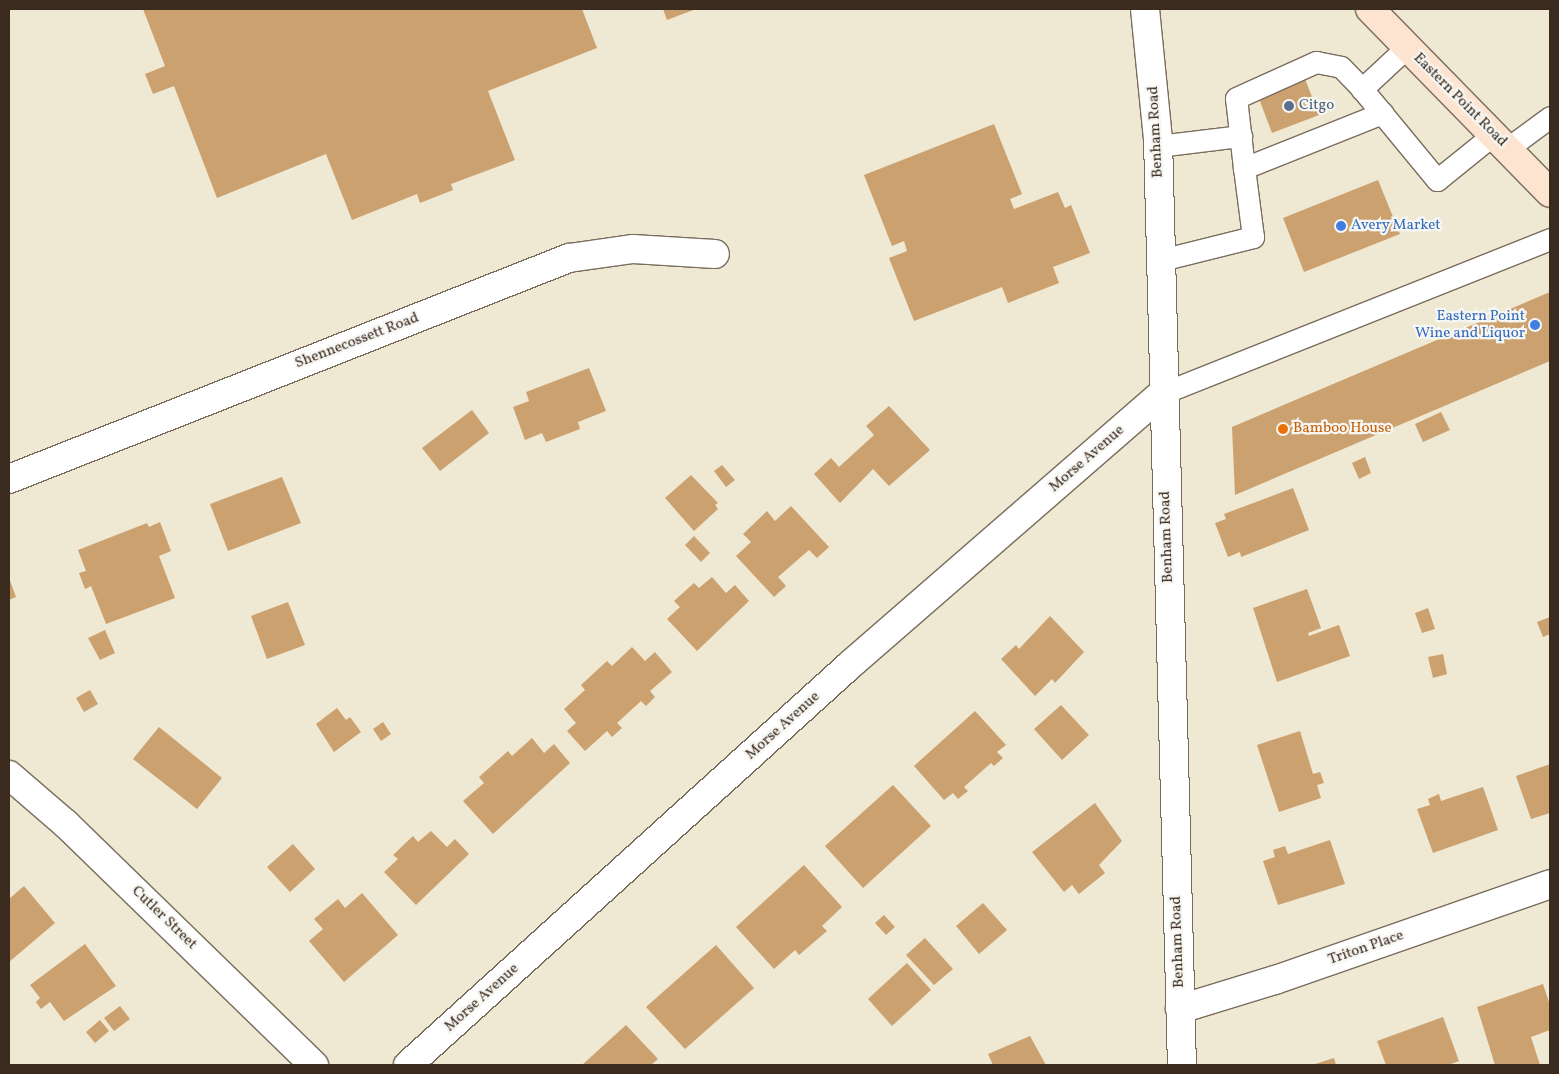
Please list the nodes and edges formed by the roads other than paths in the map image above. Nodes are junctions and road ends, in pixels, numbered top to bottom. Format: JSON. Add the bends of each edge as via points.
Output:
{"nodes":[{"id":1,"x":1145,"y":9,"type":"edge"},
{"id":2,"x":1370,"y":9,"type":"edge"},
{"id":3,"x":1407,"y":47,"type":"junction"},
{"id":4,"x":1362,"y":89,"type":"junction"},
{"id":5,"x":1382,"y":113,"type":"junction"},
{"id":6,"x":1550,"y":117,"type":"edge"},
{"id":7,"x":1241,"y":136,"type":"junction"},
{"id":8,"x":1501,"y":141,"type":"junction"},
{"id":9,"x":1158,"y":146,"type":"junction"},
{"id":10,"x":1244,"y":168,"type":"junction"},
{"id":11,"x":1550,"y":193,"type":"edge"},
{"id":12,"x":1550,"y":239,"type":"edge"},
{"id":13,"x":715,"y":254,"type":"dead end"},
{"id":14,"x":1160,"y":260,"type":"junction"},
{"id":15,"x":1163,"y":393,"type":"junction"},
{"id":16,"x":9,"y":479,"type":"edge"},
{"id":17,"x":9,"y":775,"type":"edge"},
{"id":18,"x":1550,"y":884,"type":"edge"},
{"id":19,"x":1180,"y":1009,"type":"junction"},
{"id":20,"x":314,"y":1065,"type":"edge"},
{"id":21,"x":408,"y":1065,"type":"edge"},
{"id":22,"x":1182,"y":1065,"type":"edge"}],
"edges":[{"from":1,"to":9,"type":"street","name":"Benham Road"},
{"from":2,"to":3,"type":"main road","name":"Eastern Point Road"},
{"from":3,"to":4,"type":"lane"},
{"from":3,"to":8,"type":"main road","name":"Eastern Point Road"},
{"from":4,"to":5,"type":"lane"},
{"from":4,"to":7,"type":"lane","via":[[1341,67],[1316,62],[1236,98]]},
{"from":5,"to":8,"type":"lane","via":[[1437,180]]},
{"from":5,"to":10,"type":"lane"},
{"from":6,"to":8,"type":"lane"},
{"from":7,"to":9,"type":"lane"},
{"from":7,"to":10,"type":"lane"},
{"from":8,"to":11,"type":"main road","name":"Eastern Point Road"},
{"from":9,"to":14,"type":"street","name":"Benham Road"},
{"from":10,"to":14,"type":"lane","via":[[1253,237]]},
{"from":12,"to":15,"type":"lane"},
{"from":13,"to":16,"type":"street","name":"Shennecossett Road","via":[[633,249],[570,258]]},
{"from":14,"to":15,"type":"street","name":"Benham Road"},
{"from":15,"to":19,"type":"street","name":"Benham Road"},
{"from":15,"to":21,"type":"street","name":"Morse Avenue","via":[[851,664]]},
{"from":17,"to":20,"type":"street","name":"Cutler Street","via":[[66,824]]},
{"from":18,"to":19,"type":"street","name":"Triton Place","via":[[1275,980]]},
{"from":19,"to":22,"type":"street","name":"Benham Road"}]}
